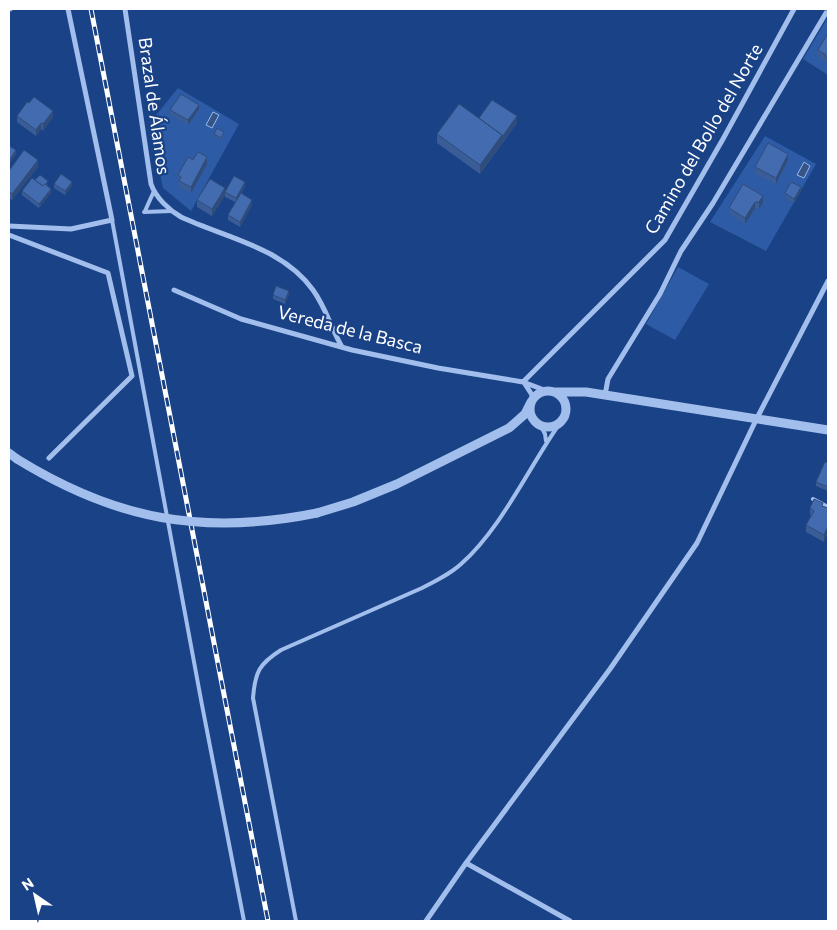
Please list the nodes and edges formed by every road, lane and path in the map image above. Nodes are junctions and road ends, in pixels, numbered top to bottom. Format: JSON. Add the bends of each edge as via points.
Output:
{"nodes":[{"id":1,"x":68,"y":9,"type":"edge"},
{"id":2,"x":125,"y":9,"type":"edge"},
{"id":3,"x":794,"y":9,"type":"edge"},
{"id":4,"x":826,"y":13,"type":"dead end"},
{"id":5,"x":154,"y":191,"type":"junction"},
{"id":6,"x":172,"y":211,"type":"junction"},
{"id":7,"x":112,"y":220,"type":"junction"},
{"id":8,"x":9,"y":226,"type":"edge"},
{"id":9,"x":9,"y":235,"type":"edge"},
{"id":10,"x":828,"y":281,"type":"edge"},
{"id":11,"x":174,"y":290,"type":"dead end"},
{"id":12,"x":342,"y":347,"type":"junction"},
{"id":13,"x":523,"y":382,"type":"junction"},
{"id":14,"x":551,"y":391,"type":"junction"},
{"id":15,"x":586,"y":392,"type":"junction"},
{"id":16,"x":605,"y":395,"type":"junction"},
{"id":17,"x":532,"y":400,"type":"junction"},
{"id":18,"x":567,"y":410,"type":"junction"},
{"id":19,"x":756,"y":420,"type":"junction"},
{"id":20,"x":560,"y":423,"type":"junction"},
{"id":21,"x":540,"y":426,"type":"junction"},
{"id":22,"x":509,"y":428,"type":"junction"},
{"id":23,"x":828,"y":430,"type":"edge"},
{"id":24,"x":546,"y":443,"type":"junction"},
{"id":25,"x":9,"y":454,"type":"edge"},
{"id":26,"x":49,"y":458,"type":"dead end"},
{"id":27,"x":813,"y":499,"type":"edge"},
{"id":28,"x":828,"y":507,"type":"edge"},
{"id":29,"x":466,"y":863,"type":"junction"},
{"id":30,"x":244,"y":921,"type":"edge"},
{"id":31,"x":296,"y":921,"type":"edge"},
{"id":32,"x":426,"y":921,"type":"edge"},
{"id":33,"x":570,"y":921,"type":"edge"}],
"edges":[{"from":1,"to":7,"type":"street"},
{"from":2,"to":5,"type":"street","name":"Brazal de Álamos"},
{"from":3,"to":13,"type":"street","name":"Camino del Bollo del Norte","via":[[665,240]]},
{"from":4,"to":16,"type":"street","via":[[681,251],[660,294],[608,379]]},
{"from":5,"to":6,"type":"street","name":"Brazal de Álamos"},
{"from":5,"to":6,"type":"lane","via":[[144,212]]},
{"from":6,"to":12,"type":"street","name":"Brazal de Álamos","via":[[278,257],[311,287]]},
{"from":7,"to":8,"type":"street","via":[[71,229]]},
{"from":7,"to":30,"type":"lane"},
{"from":9,"to":26,"type":"street","via":[[108,273],[132,376]]},
{"from":10,"to":19,"type":"street"},
{"from":11,"to":12,"type":"street","name":"Vereda de la Basca","via":[[241,319]]},
{"from":12,"to":13,"type":"street","name":"Vereda de la Basca"},
{"from":13,"to":14,"type":"street","name":"Vereda de la Basca"},
{"from":13,"to":17,"type":"street","via":[[529,388]]},
{"from":14,"to":15,"type":"street","name":"Vereda de la Basca"},
{"from":14,"to":17,"type":"street","via":[[537,394]]},
{"from":14,"to":18,"type":"street","via":[[564,399]]},
{"from":15,"to":16,"type":"street","name":"Vereda de la Basca"},
{"from":15,"to":18,"type":"street","via":[[575,398]]},
{"from":16,"to":19,"type":"street","name":"Vereda de la Basca"},
{"from":17,"to":21,"type":"street","via":[[530,413]]},
{"from":17,"to":22,"type":"street","via":[[525,414]]},
{"from":18,"to":20,"type":"street"},
{"from":19,"to":23,"type":"street","name":"Vereda de la Basca"},
{"from":19,"to":29,"type":"street","via":[[697,543],[610,669]]},
{"from":20,"to":21,"type":"street","via":[[552,427]]},
{"from":20,"to":24,"type":"lane"},
{"from":21,"to":22,"type":"street"},
{"from":21,"to":24,"type":"lane"},
{"from":22,"to":25,"type":"street","bridge":true,"via":[[397,484],[353,502],[317,513],[242,523],[178,520],[125,509],[82,495]]},
{"from":24,"to":31,"type":"lane","via":[[482,543],[461,564],[422,588],[281,650],[259,668],[254,680],[254,698]]},
{"from":27,"to":28,"type":"lane"},
{"from":29,"to":32,"type":"street"},
{"from":29,"to":33,"type":"street"}]}
